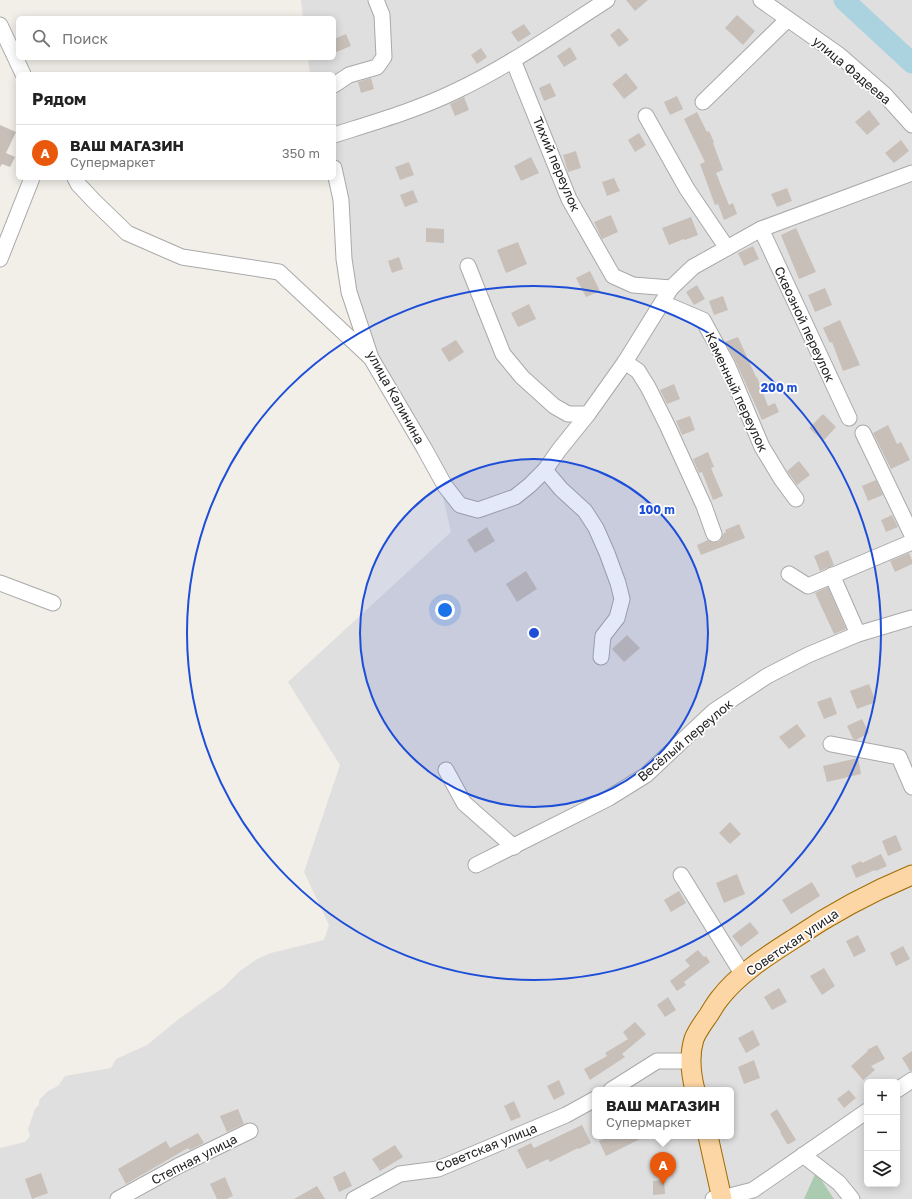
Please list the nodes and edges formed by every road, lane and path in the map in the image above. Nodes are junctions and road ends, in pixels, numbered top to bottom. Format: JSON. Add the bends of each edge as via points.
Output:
{"nodes":[{"id":1,"x":376,"y":0,"type":"edge"},
{"id":2,"x":607,"y":0,"type":"edge"},
{"id":3,"x":761,"y":0,"type":"edge"},
{"id":4,"x":788,"y":19,"type":"junction"},
{"id":5,"x":0,"y":25,"type":"edge"},
{"id":6,"x":16,"y":59,"type":"edge"},
{"id":7,"x":16,"y":60,"type":"edge"},
{"id":8,"x":514,"y":60,"type":"junction"},
{"id":9,"x":22,"y":72,"type":"edge"},
{"id":10,"x":336,"y":84,"type":"edge"},
{"id":11,"x":704,"y":102,"type":"dead end"},
{"id":12,"x":646,"y":116,"type":"dead end"},
{"id":13,"x":912,"y":125,"type":"edge"},
{"id":14,"x":336,"y":134,"type":"edge"},
{"id":15,"x":912,"y":172,"type":"edge"},
{"id":16,"x":336,"y":177,"type":"edge"},
{"id":17,"x":31,"y":180,"type":"edge"},
{"id":18,"x":76,"y":180,"type":"edge"},
{"id":19,"x":761,"y":230,"type":"junction"},
{"id":20,"x":727,"y":248,"type":"junction"},
{"id":21,"x":0,"y":259,"type":"edge"},
{"id":22,"x":468,"y":266,"type":"dead end"},
{"id":23,"x":671,"y":288,"type":"junction"},
{"id":24,"x":663,"y":303,"type":"junction"},
{"id":25,"x":371,"y":358,"type":"junction"},
{"id":26,"x":625,"y":362,"type":"junction"},
{"id":27,"x":588,"y":414,"type":"junction"},
{"id":28,"x":850,"y":418,"type":"dead end"},
{"id":29,"x":863,"y":433,"type":"dead end"},
{"id":30,"x":545,"y":470,"type":"junction"},
{"id":31,"x":796,"y":499,"type":"dead end"},
{"id":32,"x":714,"y":534,"type":"dead end"},
{"id":33,"x":912,"y":535,"type":"edge"},
{"id":34,"x":912,"y":542,"type":"edge"},
{"id":35,"x":789,"y":574,"type":"dead end"},
{"id":36,"x":832,"y":576,"type":"junction"},
{"id":37,"x":0,"y":583,"type":"edge"},
{"id":38,"x":53,"y":603,"type":"dead end"},
{"id":39,"x":912,"y":618,"type":"edge"},
{"id":40,"x":858,"y":634,"type":"junction"},
{"id":41,"x":601,"y":658,"type":"dead end"},
{"id":42,"x":831,"y":744,"type":"dead end"},
{"id":43,"x":446,"y":770,"type":"dead end"},
{"id":44,"x":912,"y":787,"type":"edge"},
{"id":45,"x":514,"y":847,"type":"junction"},
{"id":46,"x":476,"y":866,"type":"dead end"},
{"id":47,"x":912,"y":874,"type":"edge"},
{"id":48,"x":681,"y":875,"type":"dead end"},
{"id":49,"x":743,"y":975,"type":"junction"},
{"id":50,"x":691,"y":1061,"type":"junction"},
{"id":51,"x":912,"y":1080,"type":"edge"},
{"id":52,"x":616,"y":1087,"type":"edge"},
{"id":53,"x":694,"y":1087,"type":"edge"},
{"id":54,"x":900,"y":1088,"type":"edge"},
{"id":55,"x":592,"y":1101,"type":"edge"},
{"id":56,"x":864,"y":1113,"type":"edge"},
{"id":57,"x":250,"y":1131,"type":"dead end"},
{"id":58,"x":709,"y":1139,"type":"edge"},
{"id":59,"x":803,"y":1154,"type":"junction"},
{"id":60,"x":758,"y":1193,"type":"edge"},
{"id":61,"x":118,"y":1199,"type":"edge"},
{"id":62,"x":354,"y":1199,"type":"edge"},
{"id":63,"x":719,"y":1199,"type":"edge"},
{"id":64,"x":852,"y":1199,"type":"edge"}],
"edges":[{"from":1,"to":10,"type":"street","via":[[382,15],[384,57],[377,67],[348,75]]},
{"from":2,"to":8,"type":"street"},
{"from":3,"to":4,"type":"street","name":"улица Фадеева"},
{"from":4,"to":11,"type":"street"},
{"from":4,"to":13,"type":"street","name":"улица Фадеева","via":[[838,55],[885,95]]},
{"from":5,"to":6,"type":"street"},
{"from":7,"to":9,"type":"street"},
{"from":8,"to":14,"type":"street","via":[[463,88],[412,111]]},
{"from":8,"to":23,"type":"street","name":"Тихий переулок","via":[[569,199],[614,276],[633,284]]},
{"from":12,"to":20,"type":"street","via":[[687,189]]},
{"from":15,"to":19,"type":"street"},
{"from":16,"to":25,"type":"street","name":"улица Калинина","via":[[341,200],[344,259],[349,292]]},
{"from":17,"to":21,"type":"street"},
{"from":18,"to":25,"type":"street","via":[[127,233],[182,257],[279,272]]},
{"from":19,"to":20,"type":"street"},
{"from":19,"to":28,"type":"street","name":"Сквозной переулок"},
{"from":20,"to":23,"type":"street","via":[[693,267]]},
{"from":22,"to":27,"type":"street","via":[[503,354],[522,377],[554,406],[568,414]]},
{"from":23,"to":24,"type":"street"},
{"from":24,"to":26,"type":"street"},
{"from":24,"to":31,"type":"street","name":"Каменный переулок","via":[[703,320],[727,364],[762,447]]},
{"from":25,"to":30,"type":"street","name":"улица Калинина","via":[[445,486],[460,505],[478,510],[520,497]]},
{"from":26,"to":27,"type":"street"},
{"from":26,"to":32,"type":"street","via":[[638,371],[648,387],[704,506]]},
{"from":27,"to":30,"type":"street"},
{"from":29,"to":33,"type":"street"},
{"from":30,"to":41,"type":"street","via":[[585,511],[596,528],[618,582],[622,598],[617,618],[603,636]]},
{"from":34,"to":36,"type":"street"},
{"from":35,"to":36,"type":"street","via":[[808,586]]},
{"from":36,"to":40,"type":"street"},
{"from":37,"to":38,"type":"street"},
{"from":39,"to":40,"type":"street","name":"Весёлый переулок"},
{"from":40,"to":45,"type":"street","name":"Весёлый переулок","via":[[767,676],[714,711],[646,775],[609,798]]},
{"from":42,"to":44,"type":"street","via":[[899,758]]},
{"from":43,"to":45,"type":"street","via":[[464,804]]},
{"from":45,"to":46,"type":"street","name":"Весёлый переулок"},
{"from":47,"to":49,"type":"main road","name":"Советская улица","via":[[842,908],[770,954]]},
{"from":48,"to":49,"type":"street"},
{"from":49,"to":50,"type":"main road","name":"Советская улица","via":[[720,997],[703,1023],[694,1039]]},
{"from":50,"to":52,"type":"street","via":[[658,1061]]},
{"from":50,"to":53,"type":"main road","name":"Советская улица"},
{"from":51,"to":54,"type":"street"},
{"from":55,"to":62,"type":"street","name":"Советская улица","via":[[566,1115],[438,1169],[400,1174]]},
{"from":56,"to":59,"type":"street"},
{"from":57,"to":61,"type":"street","name":"Степная улица"},
{"from":58,"to":63,"type":"main road"},
{"from":59,"to":60,"type":"street"},
{"from":59,"to":64,"type":"street","via":[[839,1183]]},
{"from":60,"to":63,"type":"street","via":[[753,1190]]}]}
